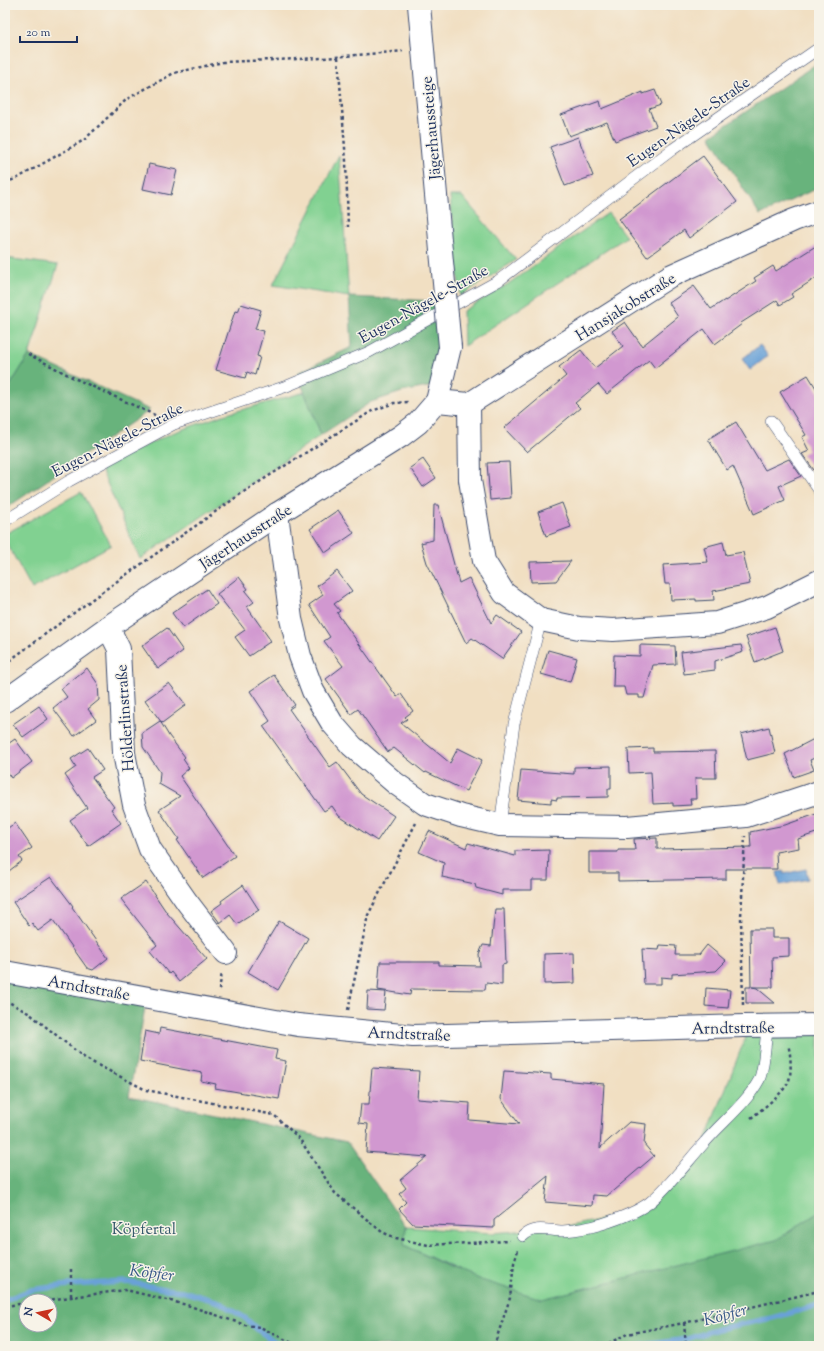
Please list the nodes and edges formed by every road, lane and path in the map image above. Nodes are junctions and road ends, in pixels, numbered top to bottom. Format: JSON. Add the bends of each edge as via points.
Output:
{"nodes":[{"id":1,"x":419,"y":5,"type":"edge"},
{"id":2,"x":819,"y":48,"type":"edge"},
{"id":3,"x":423,"y":49,"type":"junction"},
{"id":4,"x":338,"y":56,"type":"junction"},
{"id":5,"x":5,"y":182,"type":"edge"},
{"id":6,"x":819,"y":211,"type":"edge"},
{"id":7,"x":348,"y":227,"type":"dead end"},
{"id":8,"x":450,"y":347,"type":"joint"},
{"id":9,"x":28,"y":354,"type":"dead end"},
{"id":10,"x":437,"y":401,"type":"junction"},
{"id":11,"x":469,"y":404,"type":"junction"},
{"id":12,"x":771,"y":421,"type":"dead end"},
{"id":13,"x":174,"y":424,"type":"junction"},
{"id":14,"x":819,"y":490,"type":"edge"},
{"id":15,"x":277,"y":514,"type":"junction"},
{"id":16,"x":5,"y":520,"type":"edge"},
{"id":17,"x":819,"y":581,"type":"edge"},
{"id":18,"x":541,"y":620,"type":"junction"},
{"id":19,"x":108,"y":627,"type":"junction"},
{"id":20,"x":5,"y":664,"type":"edge"},
{"id":21,"x":5,"y":701,"type":"edge"},
{"id":22,"x":819,"y":792,"type":"edge"},
{"id":23,"x":425,"y":804,"type":"junction"},
{"id":24,"x":746,"y":816,"type":"junction"},
{"id":25,"x":500,"y":825,"type":"junction"},
{"id":26,"x":226,"y":953,"type":"joint"},
{"id":27,"x":5,"y":972,"type":"edge"},
{"id":28,"x":5,"y":1000,"type":"edge"},
{"id":29,"x":216,"y":1010,"type":"junction"},
{"id":30,"x":819,"y":1025,"type":"edge"},
{"id":31,"x":743,"y":1026,"type":"junction"},
{"id":32,"x":767,"y":1026,"type":"junction"},
{"id":33,"x":344,"y":1030,"type":"junction"},
{"id":34,"x":523,"y":1236,"type":"junction"},
{"id":35,"x":71,"y":1269,"type":"dead end"},
{"id":36,"x":819,"y":1291,"type":"edge"},
{"id":37,"x":71,"y":1297,"type":"junction"},
{"id":38,"x":58,"y":1299,"type":"edge"},
{"id":39,"x":18,"y":1304,"type":"edge"},
{"id":40,"x":5,"y":1306,"type":"edge"},
{"id":41,"x":684,"y":1323,"type":"junction"},
{"id":42,"x":298,"y":1346,"type":"edge"},
{"id":43,"x":494,"y":1346,"type":"edge"},
{"id":44,"x":603,"y":1346,"type":"edge"},
{"id":45,"x":686,"y":1346,"type":"edge"}],
"edges":[{"from":1,"to":3,"type":"street","name":"Jägerhaussteige"},
{"from":2,"to":13,"type":"lane","name":"Eugen-Nägele-Straße","via":[[673,149],[498,281],[369,352],[287,386]]},
{"from":3,"to":4,"type":"path"},
{"from":3,"to":8,"type":"street","name":"Jägerhaussteige","bridge":true},
{"from":4,"to":5,"type":"path","via":[[223,62],[174,73],[127,99],[84,140],[16,179]]},
{"from":4,"to":7,"type":"path"},
{"from":6,"to":11,"type":"street","name":"Hansjakobstraße","via":[[670,276]]},
{"from":8,"to":10,"type":"street","name":"Jägerhausstraße"},
{"from":9,"to":13,"type":"path"},
{"from":10,"to":11,"type":"street"},
{"from":10,"to":15,"type":"street","name":"Jägerhausstraße","via":[[418,423],[402,436]]},
{"from":10,"to":20,"type":"path","via":[[394,403],[372,412],[340,431],[245,491]]},
{"from":11,"to":18,"type":"street","via":[[470,480],[484,561],[504,593]]},
{"from":12,"to":14,"type":"lane"},
{"from":13,"to":16,"type":"lane","name":"Eugen-Nägele-Straße","via":[[69,481]]},
{"from":15,"to":19,"type":"street","name":"Jägerhausstraße"},
{"from":15,"to":23,"type":"street","via":[[291,619],[300,656],[313,691],[332,723],[352,746],[395,783]]},
{"from":17,"to":18,"type":"street","via":[[767,607],[716,623],[613,630],[579,628]]},
{"from":18,"to":25,"type":"lane","via":[[514,724]]},
{"from":19,"to":21,"type":"street","name":"Jägerhausstraße"},
{"from":19,"to":26,"type":"street","name":"Hölderlinstraße","via":[[119,648],[124,754],[134,805],[150,849]]},
{"from":22,"to":24,"type":"street"},
{"from":23,"to":25,"type":"street"},
{"from":23,"to":33,"type":"path","via":[[368,915]]},
{"from":24,"to":25,"type":"street","via":[[627,827]]},
{"from":24,"to":31,"type":"path","via":[[741,918]]},
{"from":26,"to":29,"type":"path"},
{"from":27,"to":29,"type":"street","name":"Arndtstraße"},
{"from":28,"to":34,"type":"path","via":[[30,1014],[86,1059],[146,1090],[274,1115],[299,1138],[335,1193],[382,1232],[428,1245],[510,1241]]},
{"from":29,"to":33,"type":"street","name":"Arndtstraße","via":[[298,1026]]},
{"from":30,"to":32,"type":"street","name":"Arndtstraße"},
{"from":31,"to":32,"type":"street","name":"Arndtstraße"},
{"from":31,"to":33,"type":"street","name":"Arndtstraße","via":[[413,1036]]},
{"from":32,"to":34,"type":"lane","via":[[766,1047],[759,1079],[744,1100],[650,1202],[626,1216],[603,1224],[579,1230],[537,1229]]},
{"from":34,"to":43,"type":"path","via":[[514,1263],[510,1298]]},
{"from":35,"to":37,"type":"path"},
{"from":36,"to":41,"type":"path"},
{"from":37,"to":38,"type":"path"},
{"from":37,"to":42,"type":"path","via":[[126,1290],[187,1305],[245,1325],[260,1327]]},
{"from":39,"to":40,"type":"path"},
{"from":41,"to":44,"type":"path","via":[[627,1334]]},
{"from":41,"to":45,"type":"path"}]}
